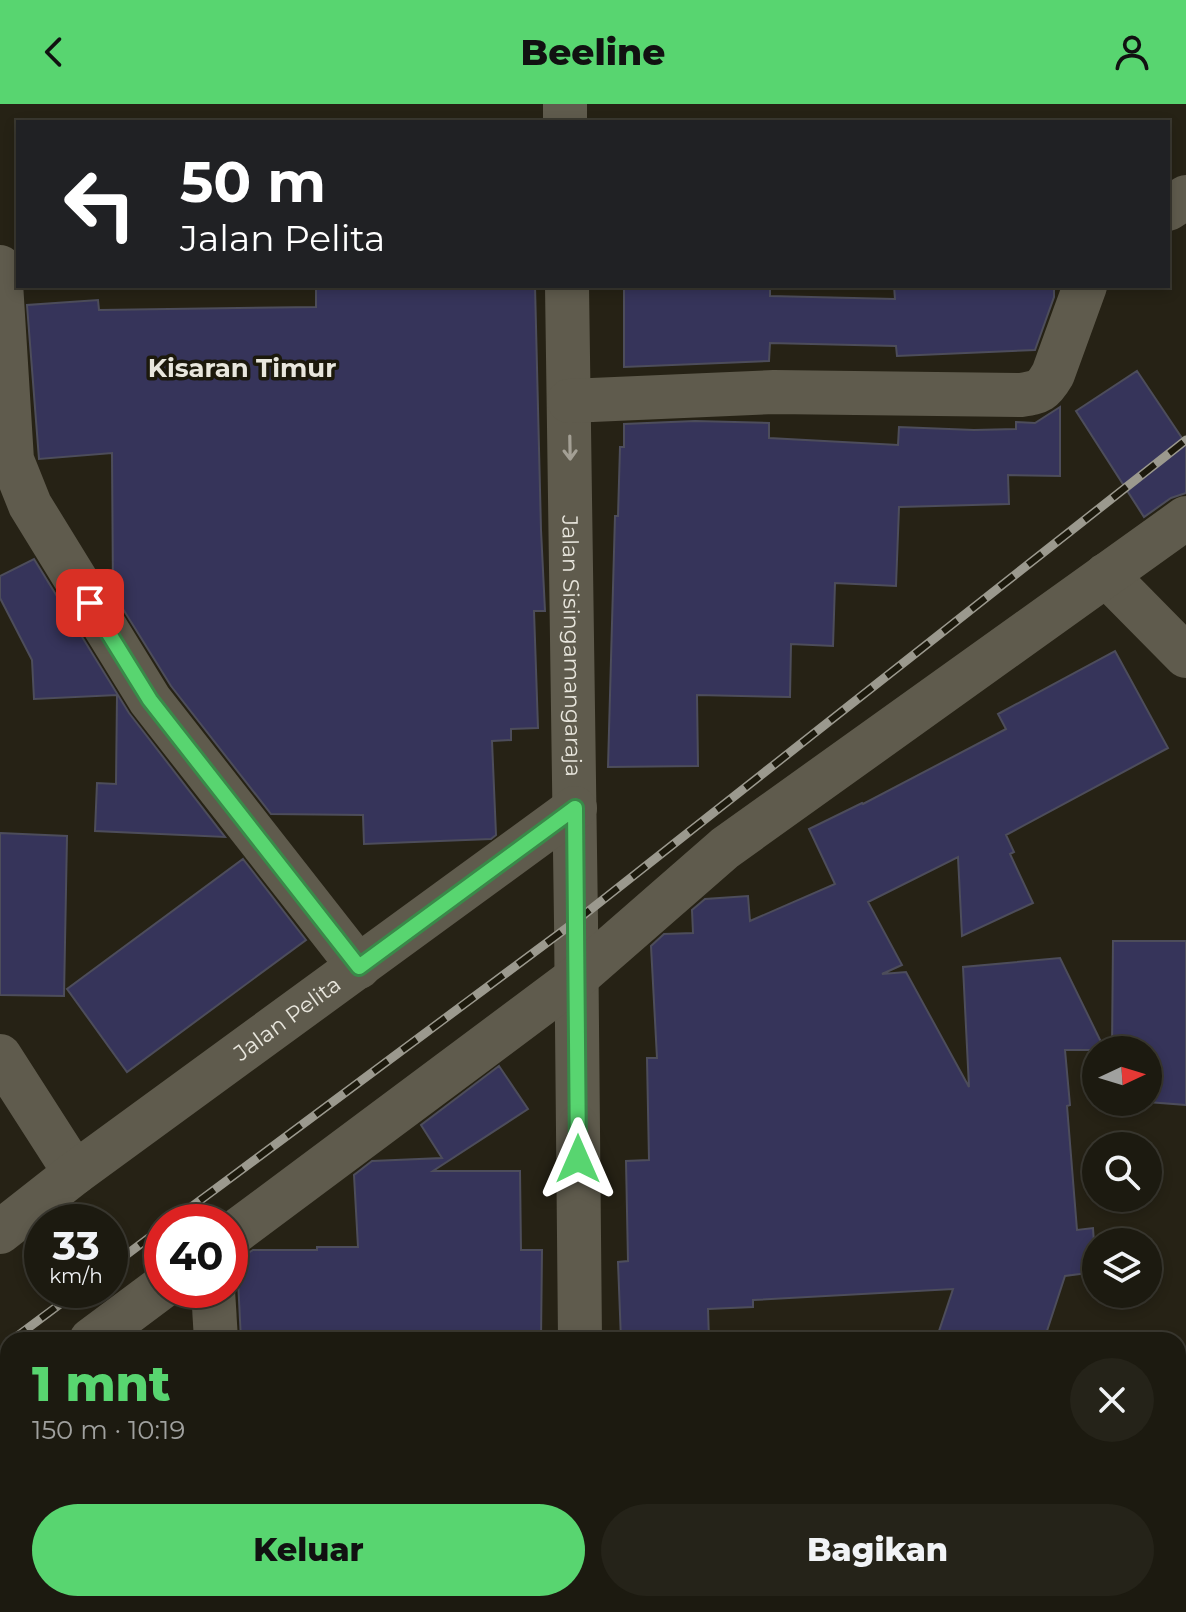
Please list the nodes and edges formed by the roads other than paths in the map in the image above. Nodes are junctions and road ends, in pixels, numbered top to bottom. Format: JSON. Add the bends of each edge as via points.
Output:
{"nodes":[{"id":1,"x":5,"y":276,"type":"edge"},
{"id":2,"x":567,"y":288,"type":"edge"},
{"id":3,"x":1084,"y":288,"type":"edge"},
{"id":4,"x":569,"y":401,"type":"junction"},
{"id":5,"x":1186,"y":518,"type":"edge"},
{"id":6,"x":1106,"y":575,"type":"junction"},
{"id":7,"x":1186,"y":656,"type":"edge"},
{"id":8,"x":575,"y":808,"type":"junction"},
{"id":9,"x":359,"y":967,"type":"junction"},
{"id":10,"x":576,"y":978,"type":"junction"},
{"id":11,"x":0,"y":1056,"type":"edge"},
{"id":12,"x":75,"y":1173,"type":"junction"},
{"id":13,"x":248,"y":1223,"type":"edge"},
{"id":14,"x":0,"y":1232,"type":"edge"},
{"id":15,"x":144,"y":1300,"type":"edge"},
{"id":16,"x":214,"y":1308,"type":"edge"},
{"id":17,"x":102,"y":1332,"type":"edge"},
{"id":18,"x":216,"y":1332,"type":"edge"},
{"id":19,"x":580,"y":1332,"type":"edge"}],
"edges":[{"from":1,"to":9,"type":"street","via":[[12,460],[30,505],[150,700]]},
{"from":2,"to":4,"type":"street","name":"Jalan Sisingamangaraja"},
{"from":3,"to":4,"type":"street","via":[[1053,374],[1038,392],[774,392]]},
{"from":4,"to":8,"type":"street","name":"Jalan Sisingamangaraja","one_way":true},
{"from":5,"to":6,"type":"street"},
{"from":6,"to":7,"type":"street"},
{"from":6,"to":10,"type":"street","via":[[725,848]]},
{"from":8,"to":9,"type":"street","name":"Jalan Pelita"},
{"from":8,"to":10,"type":"street","name":"Jalan Sisingamangaraja"},
{"from":9,"to":12,"type":"street","name":"Jalan Pelita"},
{"from":10,"to":13,"type":"street"},
{"from":10,"to":19,"type":"street","name":"Jalan Sisingamangaraja"},
{"from":11,"to":12,"type":"street"},
{"from":12,"to":14,"type":"street","name":"Jalan Pelita"},
{"from":15,"to":17,"type":"street"},
{"from":16,"to":18,"type":"street"}]}
